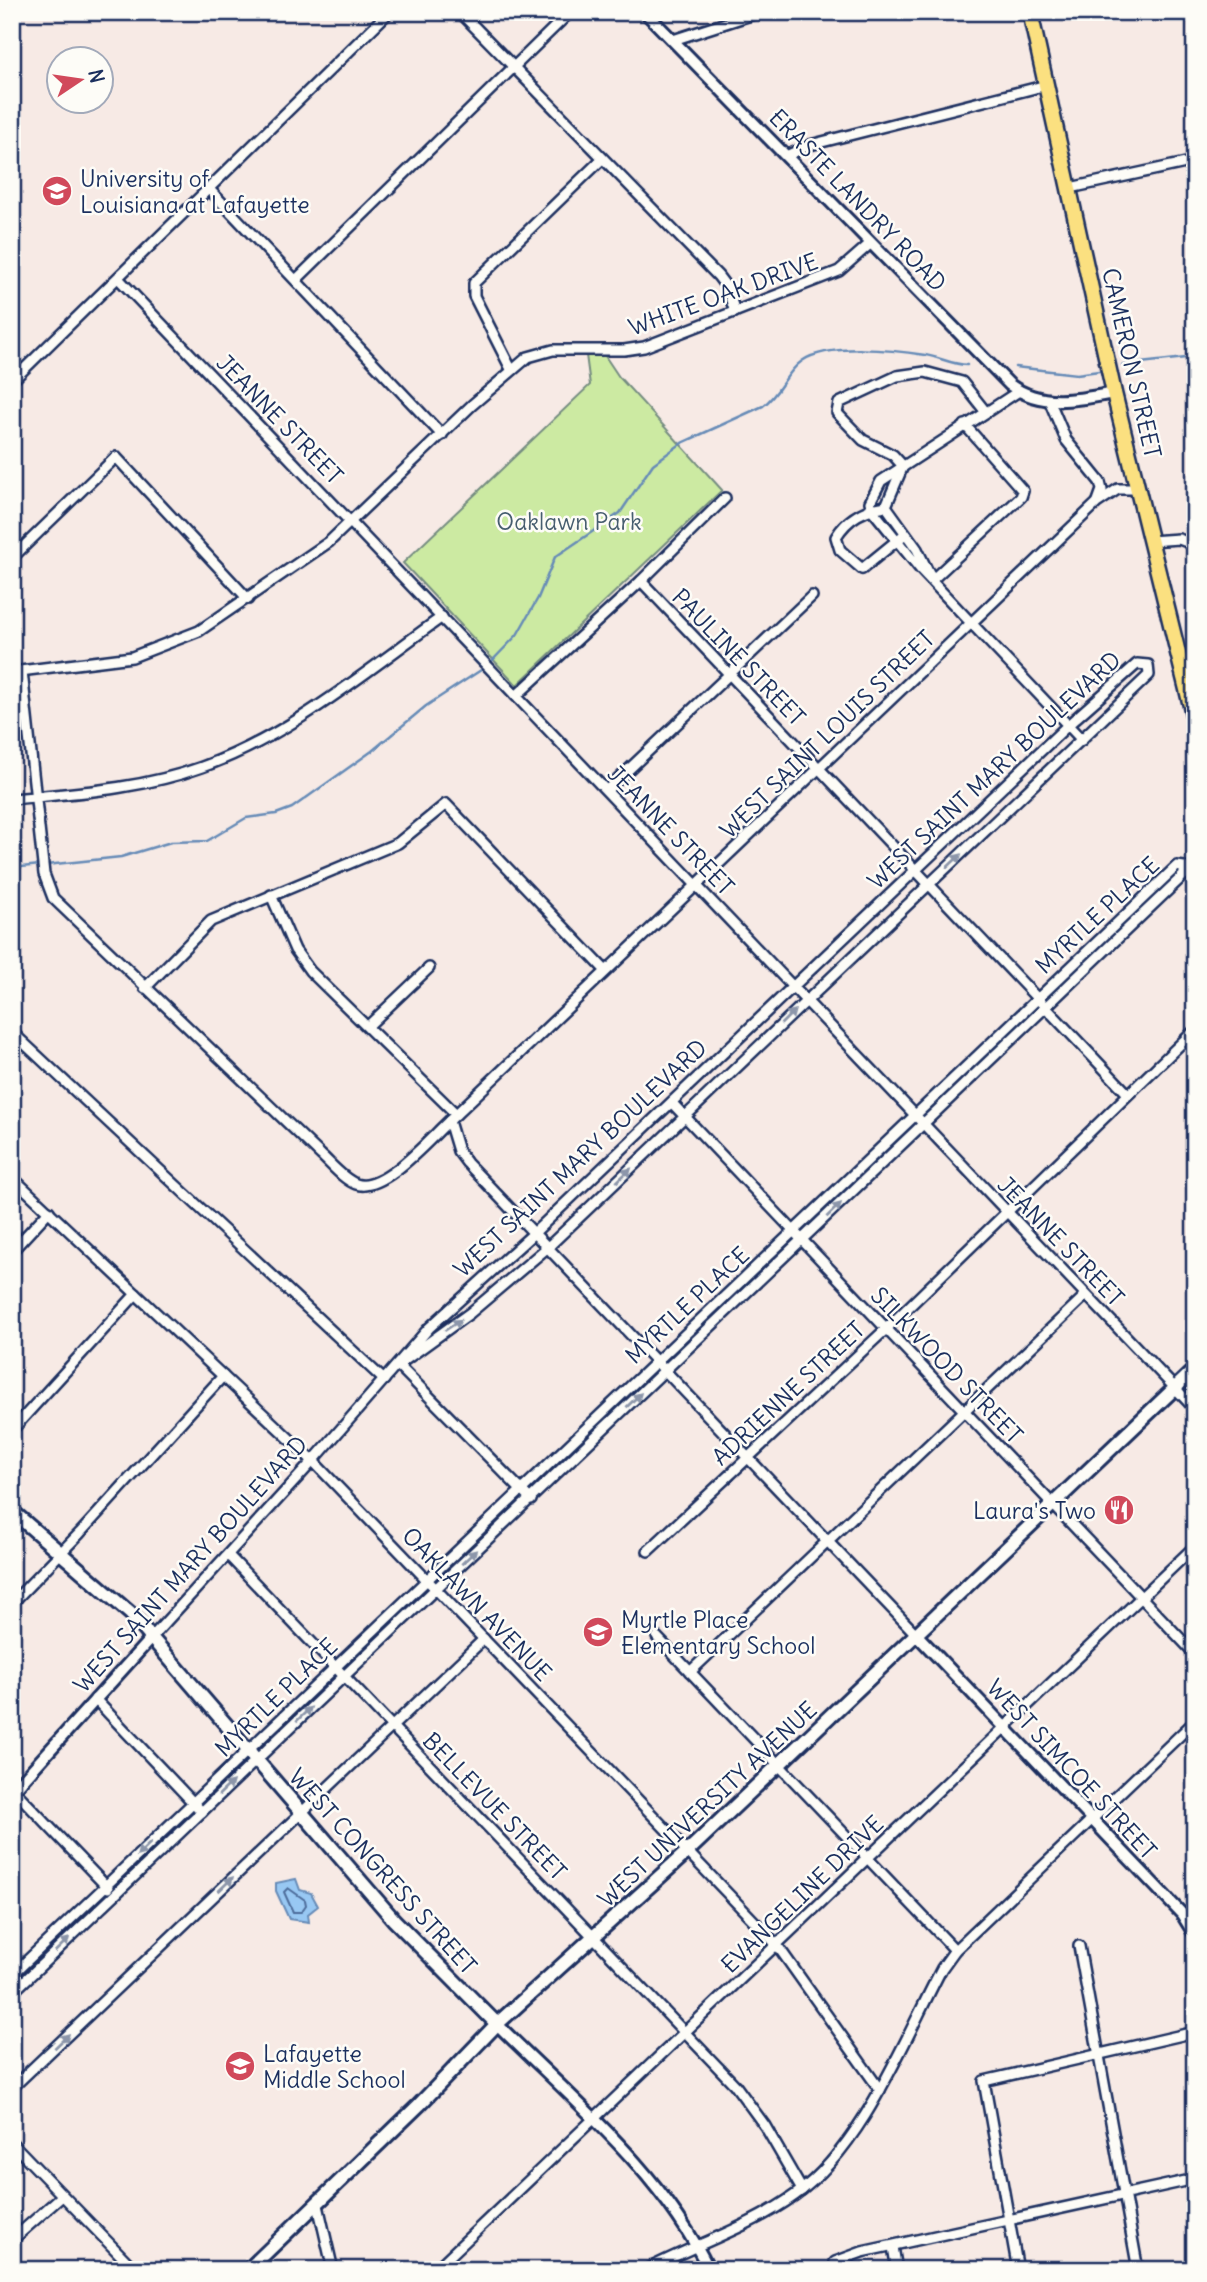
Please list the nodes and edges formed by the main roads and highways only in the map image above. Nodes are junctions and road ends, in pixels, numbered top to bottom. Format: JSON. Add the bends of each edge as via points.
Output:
{"nodes":[{"id":1,"x":1030,"y":12,"type":"edge"},
{"id":2,"x":1195,"y":722,"type":"edge"},
{"id":3,"x":1195,"y":1369,"type":"edge"},
{"id":4,"x":12,"y":1511,"type":"edge"},
{"id":5,"x":497,"y":2024,"type":"junction"},
{"id":6,"x":248,"y":2270,"type":"edge"}],
"edges":[{"from":1,"to":2,"type":"main road","name":"CAMERON STREET","via":[[1114,393]]},
{"from":3,"to":5,"type":"main road","name":"WEST UNIVERSITY AVENUE","via":[[780,1765]]},
{"from":4,"to":5,"type":"main road","name":"WEST CONGRESS STREET","via":[[113,1596],[152,1637],[394,1920]]},
{"from":5,"to":6,"type":"main road","name":"WEST UNIVERSITY AVENUE"}]}
